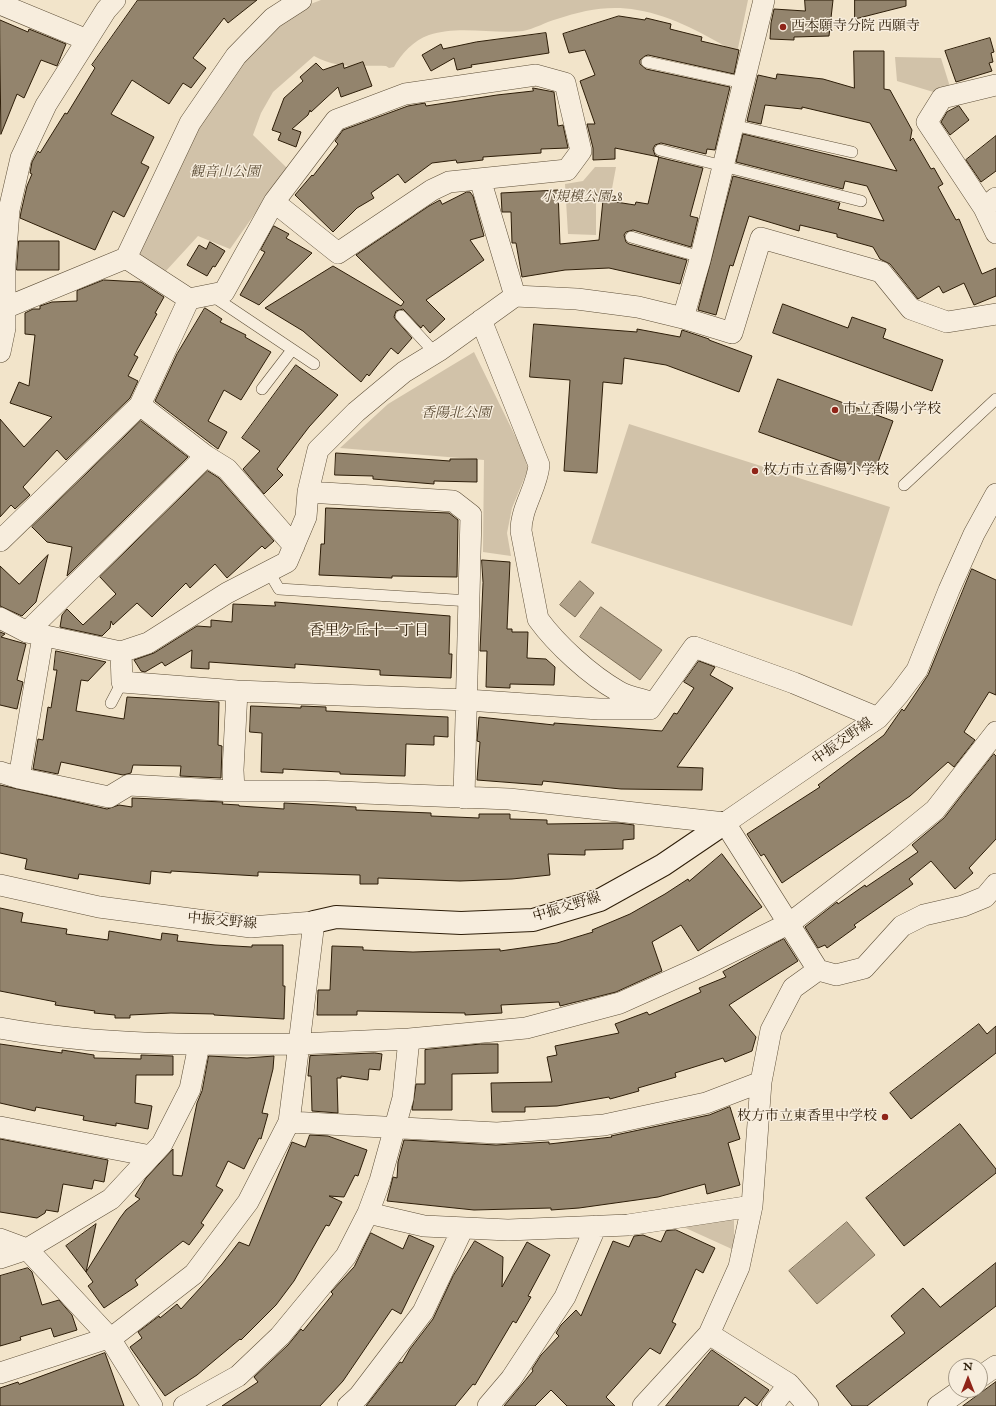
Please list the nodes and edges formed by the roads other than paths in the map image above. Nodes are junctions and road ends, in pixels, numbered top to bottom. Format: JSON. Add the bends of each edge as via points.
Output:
{"nodes":[{"id":1,"x":115,"y":0,"type":"edge"},
{"id":2,"x":302,"y":0,"type":"edge"},
{"id":3,"x":764,"y":0,"type":"edge"},
{"id":4,"x":0,"y":4,"type":"edge"},
{"id":5,"x":87,"y":40,"type":"junction"},
{"id":6,"x":647,"y":62,"type":"dead end"},
{"id":7,"x":744,"y":83,"type":"junction"},
{"id":8,"x":996,"y":85,"type":"edge"},
{"id":9,"x":733,"y":125,"type":"junction"},
{"id":10,"x":660,"y":150,"type":"dead end"},
{"id":11,"x":852,"y":152,"type":"dead end"},
{"id":12,"x":723,"y":167,"type":"junction"},
{"id":13,"x":480,"y":178,"type":"junction"},
{"id":14,"x":861,"y":201,"type":"dead end"},
{"id":15,"x":274,"y":202,"type":"junction"},
{"id":16,"x":990,"y":203,"type":"edge"},
{"id":17,"x":4,"y":224,"type":"edge"},
{"id":18,"x":996,"y":233,"type":"edge"},
{"id":19,"x":631,"y":237,"type":"dead end"},
{"id":20,"x":701,"y":257,"type":"junction"},
{"id":21,"x":126,"y":258,"type":"junction"},
{"id":22,"x":210,"y":294,"type":"junction"},
{"id":23,"x":515,"y":296,"type":"junction"},
{"id":24,"x":189,"y":299,"type":"junction"},
{"id":25,"x":3,"y":308,"type":"edge"},
{"id":26,"x":996,"y":314,"type":"edge"},
{"id":27,"x":401,"y":316,"type":"dead end"},
{"id":28,"x":683,"y":318,"type":"junction"},
{"id":29,"x":481,"y":320,"type":"junction"},
{"id":30,"x":292,"y":350,"type":"junction"},
{"id":31,"x":0,"y":352,"type":"edge"},
{"id":32,"x":435,"y":353,"type":"junction"},
{"id":33,"x":314,"y":364,"type":"dead end"},
{"id":34,"x":262,"y":389,"type":"dead end"},
{"id":35,"x":996,"y":399,"type":"edge"},
{"id":36,"x":140,"y":405,"type":"junction"},
{"id":37,"x":206,"y":456,"type":"junction"},
{"id":38,"x":904,"y":485,"type":"dead end"},
{"id":39,"x":308,"y":492,"type":"junction"},
{"id":40,"x":996,"y":496,"type":"edge"},
{"id":41,"x":0,"y":541,"type":"edge"},
{"id":42,"x":294,"y":546,"type":"junction"},
{"id":43,"x":269,"y":572,"type":"junction"},
{"id":44,"x":470,"y":601,"type":"junction"},
{"id":45,"x":0,"y":618,"type":"edge"},
{"id":46,"x":35,"y":634,"type":"junction"},
{"id":47,"x":121,"y":652,"type":"junction"},
{"id":48,"x":122,"y":682,"type":"junction"},
{"id":49,"x":237,"y":691,"type":"junction"},
{"id":50,"x":468,"y":700,"type":"junction"},
{"id":51,"x":111,"y":703,"type":"dead end"},
{"id":52,"x":654,"y":703,"type":"junction"},
{"id":53,"x":878,"y":718,"type":"junction"},
{"id":54,"x":996,"y":732,"type":"edge"},
{"id":55,"x":10,"y":775,"type":"edge"},
{"id":56,"x":234,"y":791,"type":"junction"},
{"id":57,"x":464,"y":798,"type":"junction"},
{"id":58,"x":725,"y":823,"type":"junction"},
{"id":59,"x":996,"y":884,"type":"edge"},
{"id":60,"x":0,"y":885,"type":"edge"},
{"id":61,"x":314,"y":922,"type":"junction"},
{"id":62,"x":790,"y":923,"type":"junction"},
{"id":63,"x":818,"y":970,"type":"junction"},
{"id":64,"x":0,"y":1028,"type":"edge"},
{"id":65,"x":409,"y":1039,"type":"junction"},
{"id":66,"x":299,"y":1044,"type":"junction"},
{"id":67,"x":199,"y":1045,"type":"junction"},
{"id":68,"x":761,"y":1082,"type":"junction"},
{"id":69,"x":289,"y":1122,"type":"junction"},
{"id":70,"x":0,"y":1128,"type":"edge"},
{"id":71,"x":394,"y":1128,"type":"junction"},
{"id":72,"x":151,"y":1156,"type":"junction"},
{"id":73,"x":752,"y":1206,"type":"junction"},
{"id":74,"x":368,"y":1213,"type":"junction"},
{"id":75,"x":596,"y":1226,"type":"junction"},
{"id":76,"x":464,"y":1228,"type":"junction"},
{"id":77,"x":0,"y":1239,"type":"edge"},
{"id":78,"x":27,"y":1249,"type":"junction"},
{"id":79,"x":0,"y":1258,"type":"edge"},
{"id":80,"x":709,"y":1334,"type":"junction"},
{"id":81,"x":109,"y":1337,"type":"junction"},
{"id":82,"x":0,"y":1373,"type":"edge"},
{"id":83,"x":789,"y":1384,"type":"junction"},
{"id":84,"x":950,"y":1398,"type":"edge"},
{"id":85,"x":152,"y":1406,"type":"edge"},
{"id":86,"x":184,"y":1406,"type":"edge"},
{"id":87,"x":348,"y":1406,"type":"edge"},
{"id":88,"x":488,"y":1406,"type":"edge"},
{"id":89,"x":643,"y":1406,"type":"edge"},
{"id":90,"x":772,"y":1406,"type":"edge"},
{"id":91,"x":808,"y":1406,"type":"edge"},
{"id":92,"x":938,"y":1406,"type":"edge"}],
"edges":[{"from":1,"to":5,"type":"street"},
{"from":2,"to":21,"type":"street","via":[[273,18],[236,56],[190,123]]},
{"from":3,"to":7,"type":"street"},
{"from":4,"to":5,"type":"street"},
{"from":5,"to":17,"type":"street","via":[[46,105],[22,158]]},
{"from":6,"to":7,"type":"lane"},
{"from":7,"to":9,"type":"street"},
{"from":8,"to":16,"type":"street","via":[[942,98],[927,122]]},
{"from":9,"to":11,"type":"lane"},
{"from":9,"to":12,"type":"street"},
{"from":10,"to":12,"type":"lane"},
{"from":12,"to":14,"type":"lane"},
{"from":12,"to":20,"type":"street"},
{"from":13,"to":15,"type":"street","via":[[449,182],[432,190],[338,253]]},
{"from":13,"to":15,"type":"street","via":[[567,170],[581,151],[565,83],[536,74],[405,94],[336,120]]},
{"from":13,"to":23,"type":"street"},
{"from":15,"to":22,"type":"street","via":[[224,292]]},
{"from":16,"to":18,"type":"street"},
{"from":17,"to":25,"type":"street"},
{"from":19,"to":20,"type":"lane"},
{"from":20,"to":28,"type":"street"},
{"from":21,"to":24,"type":"street"},
{"from":21,"to":25,"type":"street"},
{"from":22,"to":24,"type":"street"},
{"from":22,"to":30,"type":"lane"},
{"from":23,"to":28,"type":"street","via":[[584,300],[638,307]]},
{"from":23,"to":29,"type":"street"},
{"from":24,"to":36,"type":"street"},
{"from":25,"to":31,"type":"street","via":[[6,328]]},
{"from":26,"to":28,"type":"street","via":[[947,322],[911,309],[881,272],[761,238],[732,333]]},
{"from":27,"to":32,"type":"lane"},
{"from":29,"to":32,"type":"street"},
{"from":29,"to":52,"type":"street","via":[[539,465],[538,476],[521,519],[538,619],[582,665],[619,692]]},
{"from":30,"to":33,"type":"lane"},
{"from":30,"to":34,"type":"lane"},
{"from":32,"to":39,"type":"street","via":[[404,372],[356,412],[318,450]]},
{"from":35,"to":38,"type":"lane"},
{"from":36,"to":37,"type":"street"},
{"from":36,"to":41,"type":"street"},
{"from":37,"to":42,"type":"street","via":[[227,470]]},
{"from":37,"to":46,"type":"street"},
{"from":39,"to":42,"type":"street","via":[[306,517]]},
{"from":39,"to":44,"type":"street","via":[[453,501],[471,515]]},
{"from":40,"to":53,"type":"street","name":"中振交野線","via":[[974,534],[917,670]]},
{"from":42,"to":43,"type":"street","via":[[287,562]]},
{"from":43,"to":44,"type":"lane","via":[[279,589]]},
{"from":43,"to":47,"type":"street","via":[[227,592],[148,643]]},
{"from":44,"to":50,"type":"street"},
{"from":45,"to":46,"type":"street"},
{"from":46,"to":47,"type":"street"},
{"from":46,"to":55,"type":"street"},
{"from":47,"to":48,"type":"street"},
{"from":48,"to":49,"type":"street"},
{"from":48,"to":51,"type":"lane"},
{"from":49,"to":50,"type":"street"},
{"from":49,"to":56,"type":"street"},
{"from":50,"to":52,"type":"street","via":[[599,709],[650,709]]},
{"from":50,"to":57,"type":"street"},
{"from":52,"to":53,"type":"street","via":[[694,647],[794,683]]},
{"from":53,"to":58,"type":"street","name":"中振交野線"},
{"from":54,"to":62,"type":"street","via":[[935,810]]},
{"from":55,"to":56,"type":"street","via":[[109,797],[129,785]]},
{"from":56,"to":57,"type":"street"},
{"from":57,"to":58,"type":"street","via":[[509,799]]},
{"from":58,"to":61,"type":"street","name":"中振交野線","via":[[663,865],[600,900],[533,920],[461,923],[336,917]]},
{"from":58,"to":62,"type":"street"},
{"from":59,"to":63,"type":"street","via":[[985,897],[962,906],[924,915],[902,926],[864,968],[836,975]]},
{"from":60,"to":61,"type":"street","name":"中振交野線","via":[[99,907],[251,927]]},
{"from":61,"to":66,"type":"street"},
{"from":62,"to":63,"type":"street"},
{"from":62,"to":65,"type":"street","via":[[620,1003],[526,1028]]},
{"from":63,"to":68,"type":"street","via":[[793,988],[771,1030]]},
{"from":64,"to":67,"type":"street","via":[[25,1033],[120,1042]]},
{"from":65,"to":66,"type":"street"},
{"from":65,"to":71,"type":"street","via":[[403,1098]]},
{"from":66,"to":67,"type":"street"},
{"from":66,"to":69,"type":"street"},
{"from":67,"to":72,"type":"street","via":[[190,1089],[162,1144]]},
{"from":68,"to":71,"type":"street","via":[[706,1103],[604,1125],[497,1133]]},
{"from":68,"to":73,"type":"street"},
{"from":69,"to":71,"type":"street"},
{"from":69,"to":81,"type":"street","via":[[248,1202],[194,1274],[114,1336]]},
{"from":70,"to":72,"type":"street"},
{"from":71,"to":74,"type":"street","via":[[380,1181]]},
{"from":72,"to":78,"type":"street","via":[[111,1199]]},
{"from":73,"to":75,"type":"street","via":[[628,1224]]},
{"from":73,"to":80,"type":"street","via":[[739,1267]]},
{"from":74,"to":76,"type":"street","via":[[424,1226]]},
{"from":74,"to":86,"type":"street","via":[[346,1256],[280,1336],[238,1376]]},
{"from":75,"to":76,"type":"street","via":[[508,1230]]},
{"from":75,"to":88,"type":"street","via":[[565,1297],[511,1379]]},
{"from":76,"to":87,"type":"street","via":[[423,1312],[359,1396]]},
{"from":77,"to":78,"type":"street"},
{"from":78,"to":79,"type":"street"},
{"from":78,"to":81,"type":"street"},
{"from":80,"to":83,"type":"street"},
{"from":80,"to":89,"type":"street"},
{"from":81,"to":82,"type":"street"},
{"from":81,"to":85,"type":"street"},
{"from":83,"to":90,"type":"street"},
{"from":83,"to":91,"type":"street"},
{"from":84,"to":92,"type":"street"}]}
